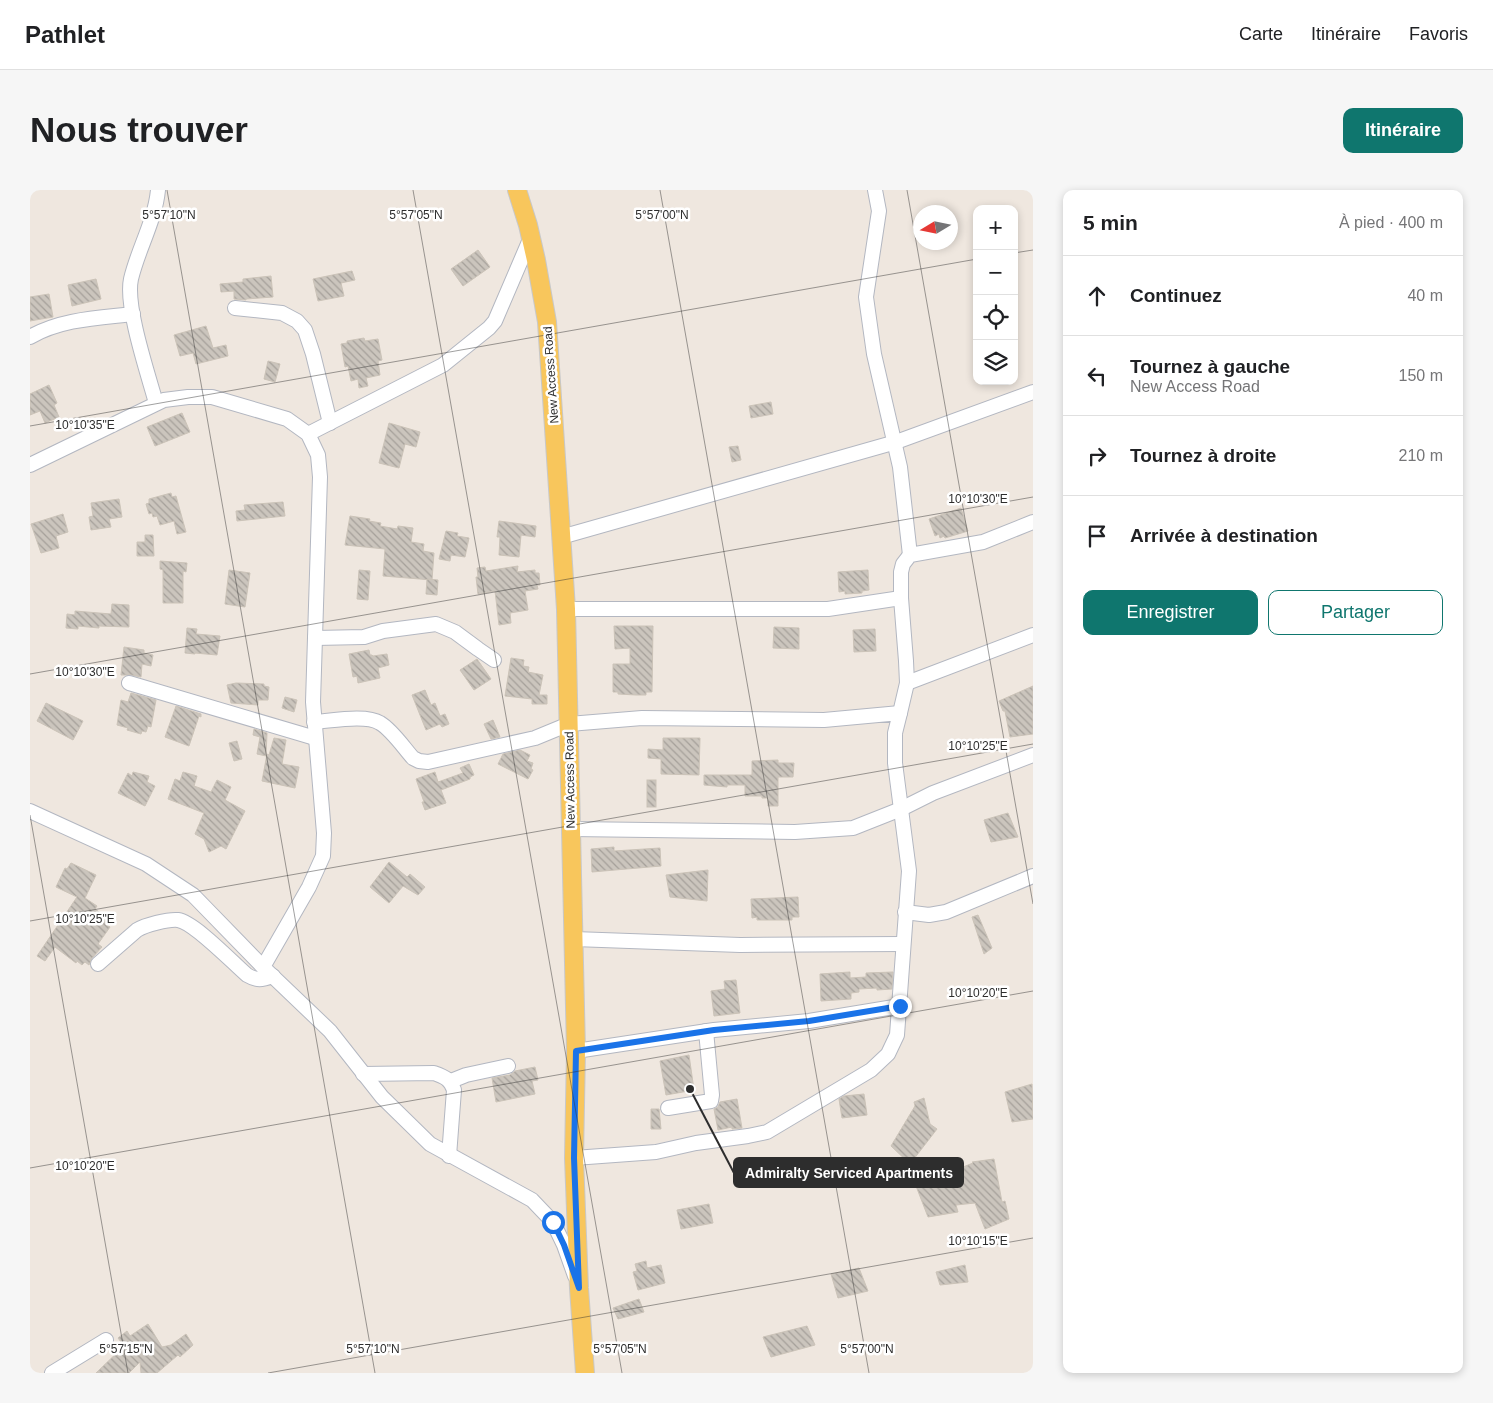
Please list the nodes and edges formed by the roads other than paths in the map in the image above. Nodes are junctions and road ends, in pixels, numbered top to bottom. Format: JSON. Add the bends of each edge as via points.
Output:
{"nodes":[{"id":1,"x":158,"y":190,"type":"edge"},
{"id":2,"x":517,"y":190,"type":"edge"},
{"id":3,"x":876,"y":190,"type":"edge"},
{"id":4,"x":531,"y":237,"type":"junction"},
{"id":5,"x":235,"y":308,"type":"dead end"},
{"id":6,"x":133,"y":314,"type":"junction"},
{"id":7,"x":30,"y":337,"type":"edge"},
{"id":8,"x":1033,"y":392,"type":"edge"},
{"id":9,"x":156,"y":403,"type":"junction"},
{"id":10,"x":330,"y":423,"type":"junction"},
{"id":11,"x":308,"y":434,"type":"junction"},
{"id":12,"x":896,"y":442,"type":"junction"},
{"id":13,"x":30,"y":465,"type":"edge"},
{"id":14,"x":1033,"y":522,"type":"edge"},
{"id":15,"x":561,"y":537,"type":"junction"},
{"id":16,"x":910,"y":555,"type":"junction"},
{"id":17,"x":901,"y":598,"type":"junction"},
{"id":18,"x":566,"y":609,"type":"junction"},
{"id":19,"x":1033,"y":635,"type":"edge"},
{"id":20,"x":314,"y":638,"type":"junction"},
{"id":21,"x":494,"y":660,"type":"dead end"},
{"id":22,"x":129,"y":683,"type":"dead end"},
{"id":23,"x":906,"y":683,"type":"junction"},
{"id":24,"x":900,"y":713,"type":"junction"},
{"id":25,"x":314,"y":722,"type":"junction"},
{"id":26,"x":569,"y":724,"type":"junction"},
{"id":27,"x":315,"y":738,"type":"junction"},
{"id":28,"x":1033,"y":755,"type":"edge"},
{"id":29,"x":901,"y":809,"type":"junction"},
{"id":30,"x":30,"y":811,"type":"edge"},
{"id":31,"x":571,"y":829,"type":"junction"},
{"id":32,"x":1033,"y":876,"type":"edge"},
{"id":33,"x":905,"y":912,"type":"junction"},
{"id":34,"x":574,"y":939,"type":"junction"},
{"id":35,"x":903,"y":944,"type":"junction"},
{"id":36,"x":98,"y":964,"type":"dead end"},
{"id":37,"x":268,"y":972,"type":"junction"},
{"id":38,"x":900,"y":1006,"type":"junction"},
{"id":39,"x":706,"y":1031,"type":"junction"},
{"id":40,"x":576,"y":1051,"type":"junction"},
{"id":41,"x":508,"y":1066,"type":"dead end"},
{"id":42,"x":363,"y":1074,"type":"junction"},
{"id":43,"x":451,"y":1081,"type":"junction"},
{"id":44,"x":668,"y":1108,"type":"dead end"},
{"id":45,"x":449,"y":1156,"type":"junction"},
{"id":46,"x":574,"y":1158,"type":"junction"},
{"id":47,"x":579,"y":1288,"type":"junction"},
{"id":48,"x":106,"y":1340,"type":"dead end"},
{"id":49,"x":52,"y":1373,"type":"edge"},
{"id":50,"x":585,"y":1373,"type":"edge"}],
"edges":[{"from":1,"to":6,"type":"street","via":[[156,206],[131,280],[129,294]]},
{"from":2,"to":4,"type":"main road","name":"New Access Road"},
{"from":3,"to":12,"type":"street","via":[[879,210],[866,297],[874,354]]},
{"from":4,"to":10,"type":"street","via":[[495,321],[489,328],[442,365]]},
{"from":4,"to":15,"type":"main road","name":"New Access Road","via":[[547,322]]},
{"from":5,"to":10,"type":"street","via":[[282,313],[305,330]]},
{"from":6,"to":7,"type":"street","via":[[78,320],[42,330]]},
{"from":6,"to":9,"type":"street"},
{"from":8,"to":12,"type":"street"},
{"from":9,"to":11,"type":"street","via":[[212,396],[287,419]]},
{"from":9,"to":13,"type":"street"},
{"from":10,"to":11,"type":"street"},
{"from":11,"to":20,"type":"street","via":[[318,455],[320,477]]},
{"from":12,"to":15,"type":"street"},
{"from":12,"to":16,"type":"street"},
{"from":14,"to":16,"type":"street","via":[[983,542]]},
{"from":15,"to":18,"type":"main road","name":"New Access Road"},
{"from":16,"to":17,"type":"street","via":[[901,572]]},
{"from":17,"to":18,"type":"street","via":[[828,609]]},
{"from":17,"to":23,"type":"street"},
{"from":18,"to":26,"type":"main road","name":"New Access Road"},
{"from":19,"to":23,"type":"street"},
{"from":20,"to":21,"type":"street","via":[[364,636],[436,624],[455,632]]},
{"from":20,"to":25,"type":"street"},
{"from":22,"to":27,"type":"street"},
{"from":23,"to":24,"type":"street"},
{"from":24,"to":26,"type":"street","via":[[824,720],[642,718]]},
{"from":24,"to":29,"type":"street","via":[[895,733],[895,763]]},
{"from":25,"to":26,"type":"street","via":[[375,720],[413,758],[428,762],[534,738]]},
{"from":25,"to":27,"type":"street"},
{"from":26,"to":31,"type":"main road","name":"New Access Road"},
{"from":27,"to":37,"type":"street","via":[[324,833],[323,856]]},
{"from":28,"to":29,"type":"street","via":[[933,793]]},
{"from":29,"to":31,"type":"street","via":[[853,828],[820,831]]},
{"from":29,"to":33,"type":"street","via":[[909,871]]},
{"from":30,"to":37,"type":"street","via":[[146,864],[193,894]]},
{"from":31,"to":34,"type":"main road","name":"New Access Road"},
{"from":32,"to":33,"type":"street","via":[[946,912],[929,915]]},
{"from":33,"to":35,"type":"street"},
{"from":34,"to":35,"type":"street","via":[[740,945]]},
{"from":34,"to":40,"type":"main road","name":"New Access Road"},
{"from":35,"to":38,"type":"street"},
{"from":36,"to":37,"type":"street","via":[[143,926],[176,920],[192,926],[255,980],[262,980]]},
{"from":37,"to":42,"type":"street","via":[[330,1031]]},
{"from":38,"to":39,"type":"street","via":[[809,1021]]},
{"from":38,"to":46,"type":"street","via":[[897,1035],[888,1054],[871,1070],[766,1132],[696,1142],[656,1152]]},
{"from":39,"to":40,"type":"street"},
{"from":39,"to":44,"type":"street","via":[[711,1101]]},
{"from":40,"to":46,"type":"main road","name":"New Access Road"},
{"from":41,"to":43,"type":"street"},
{"from":42,"to":43,"type":"street","via":[[434,1073]]},
{"from":42,"to":45,"type":"street","via":[[430,1144]]},
{"from":43,"to":45,"type":"street","via":[[454,1090]]},
{"from":45,"to":47,"type":"street","via":[[532,1200],[553,1222]]},
{"from":46,"to":47,"type":"main road","name":"New Access Road"},
{"from":47,"to":50,"type":"main road","name":"New Access Road"},
{"from":48,"to":49,"type":"street"}]}
